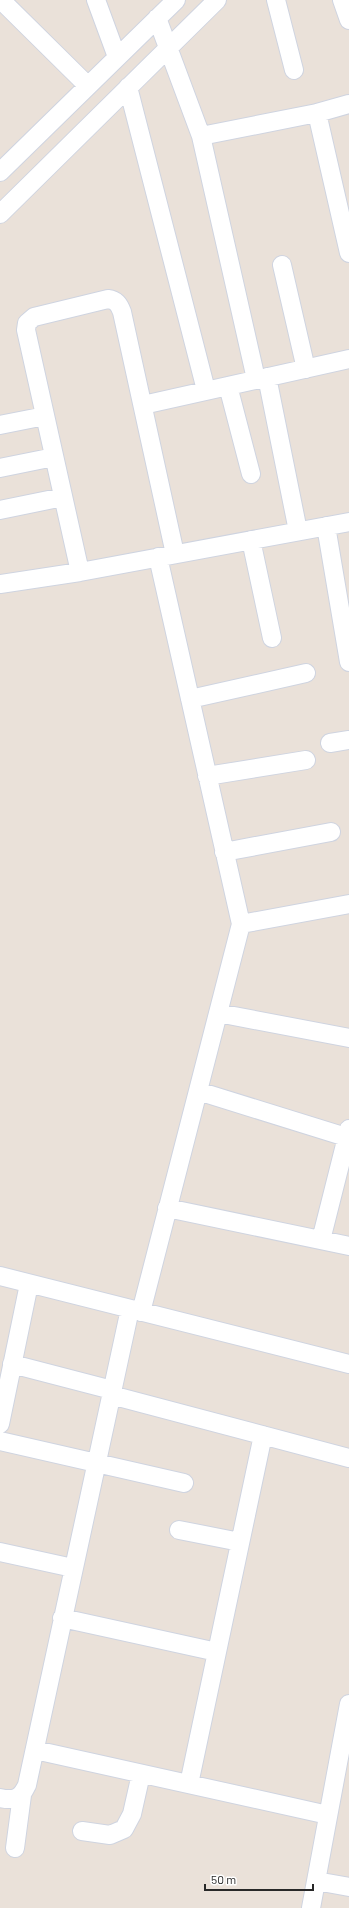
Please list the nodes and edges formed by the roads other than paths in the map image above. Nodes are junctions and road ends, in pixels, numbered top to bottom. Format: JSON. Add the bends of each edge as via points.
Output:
{"nodes":[{"id":1,"x":96,"y":0,"type":"edge"},
{"id":2,"x":176,"y":0,"type":"edge"},
{"id":3,"x":217,"y":0,"type":"edge"},
{"id":4,"x":276,"y":0,"type":"edge"},
{"id":5,"x":342,"y":0,"type":"edge"},
{"id":6,"x":9,"y":3,"type":"edge"},
{"id":7,"x":156,"y":18,"type":"junction"},
{"id":8,"x":349,"y":20,"type":"edge"},
{"id":9,"x":168,"y":48,"type":"junction"},
{"id":10,"x":117,"y":57,"type":"junction"},
{"id":11,"x":294,"y":70,"type":"dead end"},
{"id":12,"x":88,"y":86,"type":"junction"},
{"id":13,"x":128,"y":87,"type":"junction"},
{"id":14,"x":349,"y":104,"type":"edge"},
{"id":15,"x":317,"y":112,"type":"junction"},
{"id":16,"x":201,"y":136,"type":"junction"},
{"id":17,"x":0,"y":172,"type":"edge"},
{"id":18,"x":1,"y":210,"type":"edge"},
{"id":19,"x":349,"y":252,"type":"edge"},
{"id":20,"x":282,"y":265,"type":"dead end"},
{"id":21,"x":349,"y":360,"type":"edge"},
{"id":22,"x":306,"y":369,"type":"junction"},
{"id":23,"x":261,"y":378,"type":"junction"},
{"id":24,"x":228,"y":386,"type":"junction"},
{"id":25,"x":206,"y":390,"type":"junction"},
{"id":26,"x":143,"y":405,"type":"junction"},
{"id":27,"x":45,"y":416,"type":"junction"},
{"id":28,"x":0,"y":425,"type":"edge"},
{"id":29,"x":54,"y":457,"type":"junction"},
{"id":30,"x":0,"y":468,"type":"edge"},
{"id":31,"x":251,"y":474,"type":"dead end"},
{"id":32,"x":63,"y":497,"type":"junction"},
{"id":33,"x":0,"y":510,"type":"edge"},
{"id":34,"x":349,"y":522,"type":"edge"},
{"id":35,"x":326,"y":526,"type":"junction"},
{"id":36,"x":298,"y":531,"type":"junction"},
{"id":37,"x":251,"y":540,"type":"junction"},
{"id":38,"x":166,"y":556,"type":"junction"},
{"id":39,"x":80,"y":572,"type":"junction"},
{"id":40,"x":0,"y":584,"type":"edge"},
{"id":41,"x":272,"y":638,"type":"dead end"},
{"id":42,"x":349,"y":662,"type":"edge"},
{"id":43,"x":306,"y":673,"type":"dead end"},
{"id":44,"x":190,"y":699,"type":"junction"},
{"id":45,"x":349,"y":740,"type":"edge"},
{"id":46,"x":330,"y":743,"type":"dead end"},
{"id":47,"x":306,"y":760,"type":"dead end"},
{"id":48,"x":207,"y":776,"type":"junction"},
{"id":49,"x":330,"y":832,"type":"dead end"},
{"id":50,"x":224,"y":852,"type":"junction"},
{"id":51,"x":349,"y":904,"type":"edge"},
{"id":52,"x":240,"y":924,"type":"junction"},
{"id":53,"x":218,"y":1013,"type":"junction"},
{"id":54,"x":349,"y":1038,"type":"edge"},
{"id":55,"x":198,"y":1091,"type":"junction"},
{"id":56,"x":348,"y":1135,"type":"edge"},
{"id":57,"x":167,"y":1208,"type":"junction"},
{"id":58,"x":321,"y":1240,"type":"junction"},
{"id":59,"x":349,"y":1246,"type":"edge"},
{"id":60,"x":0,"y":1276,"type":"edge"},
{"id":61,"x":29,"y":1284,"type":"junction"},
{"id":62,"x":135,"y":1310,"type":"junction"},
{"id":63,"x":12,"y":1364,"type":"junction"},
{"id":64,"x":349,"y":1364,"type":"edge"},
{"id":65,"x":111,"y":1393,"type":"junction"},
{"id":66,"x":0,"y":1424,"type":"edge"},
{"id":67,"x":263,"y":1435,"type":"junction"},
{"id":68,"x":0,"y":1441,"type":"edge"},
{"id":69,"x":349,"y":1458,"type":"edge"},
{"id":70,"x":96,"y":1464,"type":"junction"},
{"id":71,"x":184,"y":1483,"type":"dead end"},
{"id":72,"x":178,"y":1530,"type":"dead end"},
{"id":73,"x":240,"y":1542,"type":"junction"},
{"id":74,"x":0,"y":1552,"type":"edge"},
{"id":75,"x":73,"y":1568,"type":"junction"},
{"id":76,"x":62,"y":1618,"type":"junction"},
{"id":77,"x":217,"y":1652,"type":"junction"},
{"id":78,"x":349,"y":1704,"type":"edge"},
{"id":79,"x":36,"y":1750,"type":"junction"},
{"id":80,"x":344,"y":1756,"type":"edge"},
{"id":81,"x":141,"y":1774,"type":"junction"},
{"id":82,"x":188,"y":1784,"type":"junction"},
{"id":83,"x":22,"y":1795,"type":"junction"},
{"id":84,"x":0,"y":1798,"type":"edge"},
{"id":85,"x":328,"y":1815,"type":"junction"},
{"id":86,"x":82,"y":1831,"type":"dead end"},
{"id":87,"x":15,"y":1848,"type":"dead end"},
{"id":88,"x":316,"y":1881,"type":"junction"},
{"id":89,"x":349,"y":1887,"type":"edge"},
{"id":90,"x":310,"y":1908,"type":"edge"}],
"edges":[{"from":1,"to":10,"type":"street"},
{"from":2,"to":7,"type":"street"},
{"from":3,"to":9,"type":"street"},
{"from":4,"to":11,"type":"street"},
{"from":5,"to":8,"type":"street"},
{"from":6,"to":12,"type":"street"},
{"from":7,"to":9,"type":"street"},
{"from":7,"to":10,"type":"street"},
{"from":9,"to":13,"type":"street"},
{"from":9,"to":16,"type":"street"},
{"from":10,"to":12,"type":"street"},
{"from":12,"to":17,"type":"street"},
{"from":13,"to":18,"type":"street"},
{"from":13,"to":25,"type":"street"},
{"from":14,"to":15,"type":"street"},
{"from":15,"to":16,"type":"street"},
{"from":15,"to":19,"type":"street"},
{"from":16,"to":23,"type":"street"},
{"from":20,"to":22,"type":"street"},
{"from":21,"to":22,"type":"street"},
{"from":22,"to":23,"type":"street"},
{"from":23,"to":24,"type":"street"},
{"from":23,"to":36,"type":"street"},
{"from":24,"to":25,"type":"street"},
{"from":24,"to":31,"type":"street"},
{"from":25,"to":26,"type":"street"},
{"from":26,"to":27,"type":"street","via":[[122,312],[119,304],[114,300],[108,300],[34,317],[27,323],[26,330]]},
{"from":26,"to":38,"type":"street"},
{"from":27,"to":28,"type":"street"},
{"from":27,"to":29,"type":"street"},
{"from":29,"to":30,"type":"street"},
{"from":29,"to":32,"type":"street"},
{"from":32,"to":33,"type":"street"},
{"from":32,"to":39,"type":"street"},
{"from":34,"to":35,"type":"street"},
{"from":35,"to":36,"type":"street"},
{"from":35,"to":42,"type":"street"},
{"from":36,"to":37,"type":"street"},
{"from":37,"to":38,"type":"street"},
{"from":37,"to":41,"type":"street"},
{"from":38,"to":39,"type":"street"},
{"from":38,"to":44,"type":"street"},
{"from":39,"to":40,"type":"street"},
{"from":43,"to":44,"type":"street"},
{"from":44,"to":48,"type":"street"},
{"from":45,"to":46,"type":"street"},
{"from":47,"to":48,"type":"street"},
{"from":48,"to":50,"type":"street"},
{"from":49,"to":50,"type":"street"},
{"from":50,"to":52,"type":"street"},
{"from":51,"to":52,"type":"street"},
{"from":52,"to":53,"type":"street"},
{"from":53,"to":54,"type":"street"},
{"from":53,"to":55,"type":"street"},
{"from":55,"to":56,"type":"street"},
{"from":55,"to":57,"type":"street"},
{"from":56,"to":58,"type":"street"},
{"from":57,"to":58,"type":"street"},
{"from":57,"to":62,"type":"street"},
{"from":58,"to":59,"type":"street"},
{"from":60,"to":61,"type":"street"},
{"from":61,"to":62,"type":"street"},
{"from":61,"to":63,"type":"street"},
{"from":62,"to":64,"type":"street"},
{"from":62,"to":65,"type":"street"},
{"from":63,"to":65,"type":"street"},
{"from":63,"to":66,"type":"street"},
{"from":65,"to":67,"type":"street"},
{"from":65,"to":70,"type":"street"},
{"from":67,"to":69,"type":"street"},
{"from":67,"to":73,"type":"street"},
{"from":68,"to":70,"type":"street"},
{"from":70,"to":71,"type":"street"},
{"from":70,"to":75,"type":"street"},
{"from":72,"to":73,"type":"street"},
{"from":73,"to":77,"type":"street"},
{"from":74,"to":75,"type":"street"},
{"from":75,"to":76,"type":"street"},
{"from":76,"to":77,"type":"street"},
{"from":76,"to":79,"type":"street"},
{"from":77,"to":82,"type":"street"},
{"from":78,"to":80,"type":"street"},
{"from":79,"to":81,"type":"street"},
{"from":79,"to":83,"type":"street"},
{"from":80,"to":85,"type":"street"},
{"from":81,"to":82,"type":"street"},
{"from":81,"to":86,"type":"street","via":[[132,1814],[124,1829],[110,1835]]},
{"from":82,"to":85,"type":"street"},
{"from":83,"to":84,"type":"street","via":[[15,1798]]},
{"from":83,"to":87,"type":"street"},
{"from":85,"to":88,"type":"street"},
{"from":88,"to":89,"type":"street"},
{"from":88,"to":90,"type":"street"}]}
